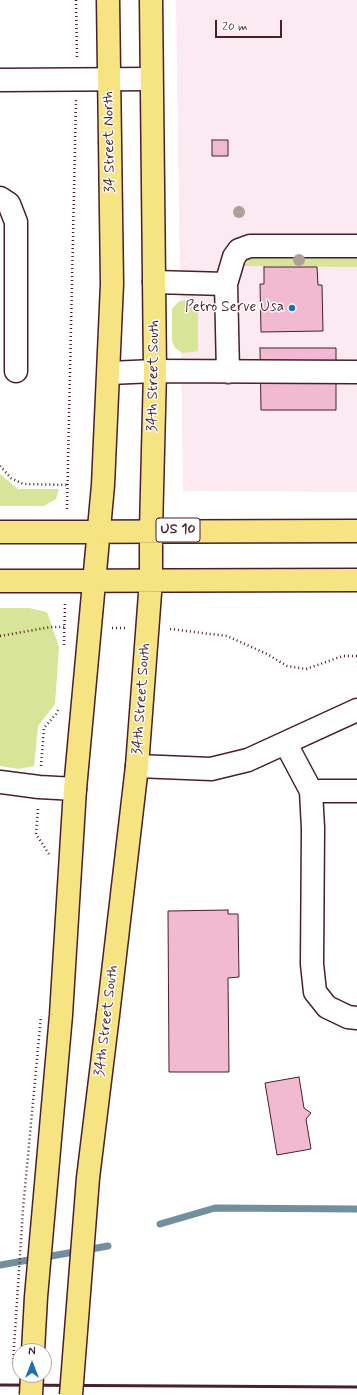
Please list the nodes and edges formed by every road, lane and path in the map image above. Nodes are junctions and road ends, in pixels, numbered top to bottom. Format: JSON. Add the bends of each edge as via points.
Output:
{"nodes":[{"id":1,"x":76,"y":0,"type":"edge"},
{"id":2,"x":108,"y":0,"type":"edge"},
{"id":3,"x":151,"y":0,"type":"edge"},
{"id":4,"x":109,"y":78,"type":"junction"},
{"id":5,"x":77,"y":79,"type":"junction"},
{"id":6,"x":151,"y":79,"type":"junction"},
{"id":7,"x":0,"y":80,"type":"edge"},
{"id":8,"x":0,"y":198,"type":"edge"},
{"id":9,"x":357,"y":246,"type":"edge"},
{"id":10,"x":154,"y":282,"type":"junction"},
{"id":11,"x":226,"y":284,"type":"junction"},
{"id":12,"x":155,"y":371,"type":"junction"},
{"id":13,"x":16,"y":372,"type":"dead end"},
{"id":14,"x":228,"y":372,"type":"junction"},
{"id":15,"x":357,"y":372,"type":"edge"},
{"id":16,"x":109,"y":373,"type":"junction"},
{"id":17,"x":0,"y":466,"type":"edge"},
{"id":18,"x":151,"y":530,"type":"junction"},
{"id":19,"x":98,"y":531,"type":"junction"},
{"id":20,"x":357,"y":531,"type":"edge"},
{"id":21,"x":0,"y":532,"type":"edge"},
{"id":22,"x":93,"y":579,"type":"junction"},
{"id":23,"x":0,"y":580,"type":"edge"},
{"id":24,"x":151,"y":580,"type":"junction"},
{"id":25,"x":357,"y":580,"type":"edge"},
{"id":26,"x":186,"y":630,"type":"dead end"},
{"id":27,"x":0,"y":636,"type":"edge"},
{"id":28,"x":64,"y":650,"type":"dead end"},
{"id":29,"x":357,"y":656,"type":"edge"},
{"id":30,"x":61,"y":703,"type":"dead end"},
{"id":31,"x":357,"y":710,"type":"edge"},
{"id":32,"x":286,"y":744,"type":"junction"},
{"id":33,"x":137,"y":766,"type":"junction"},
{"id":34,"x":0,"y":782,"type":"edge"},
{"id":35,"x":39,"y":788,"type":"junction"},
{"id":36,"x":75,"y":789,"type":"junction"},
{"id":37,"x":311,"y":791,"type":"junction"},
{"id":38,"x":357,"y":791,"type":"edge"},
{"id":39,"x":48,"y":862,"type":"dead end"},
{"id":40,"x":48,"y":1013,"type":"junction"},
{"id":41,"x":357,"y":1018,"type":"edge"},
{"id":42,"x":23,"y":1343,"type":"edge"},
{"id":43,"x":33,"y":1343,"type":"edge"},
{"id":44,"x":27,"y":1383,"type":"edge"},
{"id":45,"x":31,"y":1395,"type":"edge"},
{"id":46,"x":71,"y":1395,"type":"edge"}],
"edges":[{"from":1,"to":5,"type":"path"},
{"from":2,"to":4,"type":"main road","name":"34 Street North"},
{"from":3,"to":6,"type":"main road","name":"34th Street South"},
{"from":4,"to":5,"type":"street"},
{"from":4,"to":6,"type":"street"},
{"from":4,"to":16,"type":"main road","name":"34 Street North","via":[[112,284]]},
{"from":5,"to":7,"type":"street"},
{"from":5,"to":17,"type":"path","via":[[68,485],[23,484],[11,478]]},
{"from":6,"to":10,"type":"main road","name":"34th Street South"},
{"from":8,"to":13,"type":"street","via":[[9,204],[16,222]]},
{"from":9,"to":11,"type":"street","via":[[250,246],[239,250],[234,257]]},
{"from":10,"to":11,"type":"street"},
{"from":10,"to":12,"type":"main road","name":"34th Street South"},
{"from":11,"to":14,"type":"street"},
{"from":12,"to":14,"type":"street"},
{"from":12,"to":16,"type":"street"},
{"from":12,"to":18,"type":"main road","name":"34th Street South"},
{"from":14,"to":15,"type":"street"},
{"from":16,"to":19,"type":"main road"},
{"from":18,"to":19,"type":"main road","number":"US 10"},
{"from":18,"to":20,"type":"main road","number":"US 10"},
{"from":18,"to":24,"type":"main road","name":"34th Street South"},
{"from":19,"to":21,"type":"main road","number":"US 10"},
{"from":19,"to":22,"type":"main road"},
{"from":22,"to":23,"type":"main road"},
{"from":22,"to":24,"type":"main road"},
{"from":22,"to":36,"type":"main road"},
{"from":24,"to":25,"type":"main road"},
{"from":24,"to":33,"type":"main road","name":"34th Street South"},
{"from":26,"to":29,"type":"path","via":[[227,636],[287,666],[306,670],[342,656]]},
{"from":27,"to":28,"type":"path","via":[[65,627]]},
{"from":30,"to":35,"type":"path","via":[[56,714],[44,728]]},
{"from":31,"to":32,"type":"street"},
{"from":32,"to":33,"type":"street","via":[[248,760],[211,769]]},
{"from":32,"to":37,"type":"street"},
{"from":33,"to":46,"type":"main road","name":"34th Street South","bridge":true,"via":[[88,1178]]},
{"from":34,"to":35,"type":"street"},
{"from":35,"to":36,"type":"street"},
{"from":35,"to":39,"type":"path","via":[[36,834],[49,854]]},
{"from":36,"to":40,"type":"main road"},
{"from":37,"to":38,"type":"street"},
{"from":37,"to":41,"type":"street","via":[[312,964],[315,992],[327,1007],[348,1017]]},
{"from":40,"to":42,"type":"path","bridge":true,"via":[[23,1209]]},
{"from":40,"to":43,"type":"main road"},
{"from":44,"to":45,"type":"main road","bridge":true}]}
